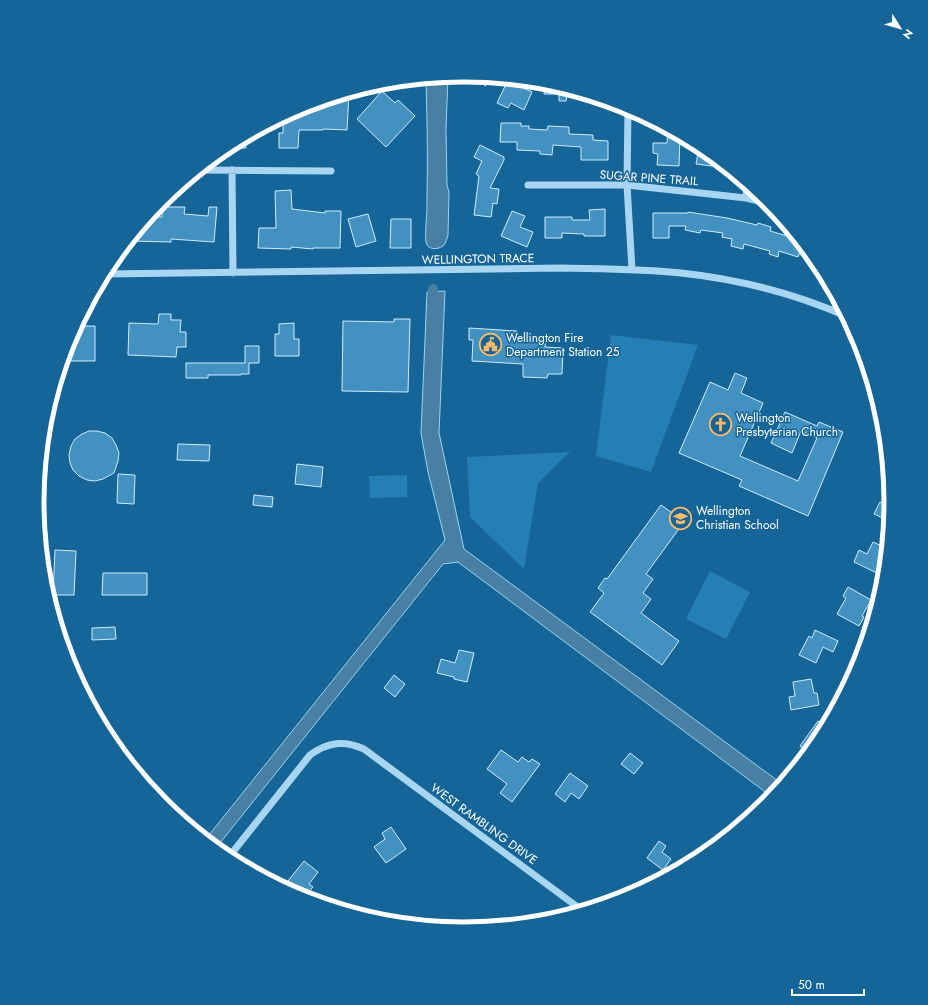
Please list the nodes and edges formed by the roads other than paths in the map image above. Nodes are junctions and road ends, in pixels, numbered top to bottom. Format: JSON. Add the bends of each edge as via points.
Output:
{"nodes":[{"id":1,"x":628,"y":115,"type":"edge"},
{"id":2,"x":207,"y":170,"type":"edge"},
{"id":3,"x":232,"y":170,"type":"junction"},
{"id":4,"x":331,"y":171,"type":"dead end"},
{"id":5,"x":528,"y":184,"type":"dead end"},
{"id":6,"x":627,"y":185,"type":"junction"},
{"id":7,"x":746,"y":192,"type":"edge"},
{"id":8,"x":746,"y":198,"type":"junction"},
{"id":9,"x":755,"y":200,"type":"edge"},
{"id":10,"x":632,"y":270,"type":"junction"},
{"id":11,"x":233,"y":273,"type":"junction"},
{"id":12,"x":112,"y":274,"type":"edge"},
{"id":13,"x":839,"y":313,"type":"edge"},
{"id":14,"x":232,"y":853,"type":"edge"},
{"id":15,"x":578,"y":906,"type":"edge"}],
"edges":[{"from":1,"to":6,"type":"street"},
{"from":2,"to":3,"type":"street"},
{"from":3,"to":4,"type":"street"},
{"from":3,"to":11,"type":"street"},
{"from":5,"to":6,"type":"street","name":"SUGAR PINE TRAIL"},
{"from":6,"to":8,"type":"street","name":"SUGAR PINE TRAIL"},
{"from":6,"to":10,"type":"street"},
{"from":7,"to":8,"type":"street"},
{"from":8,"to":9,"type":"street","name":"SUGAR PINE TRAIL"},
{"from":10,"to":11,"type":"street","name":"WELLINGTON TRACE","via":[[562,268]]},
{"from":10,"to":13,"type":"street","name":"WELLINGTON TRACE","via":[[680,273],[738,282],[774,291]]},
{"from":11,"to":12,"type":"street","name":"WELLINGTON TRACE"},
{"from":14,"to":15,"type":"street","name":"WEST RAMBLING DRIVE","via":[[310,755],[323,747],[345,743],[364,749]]}]}
